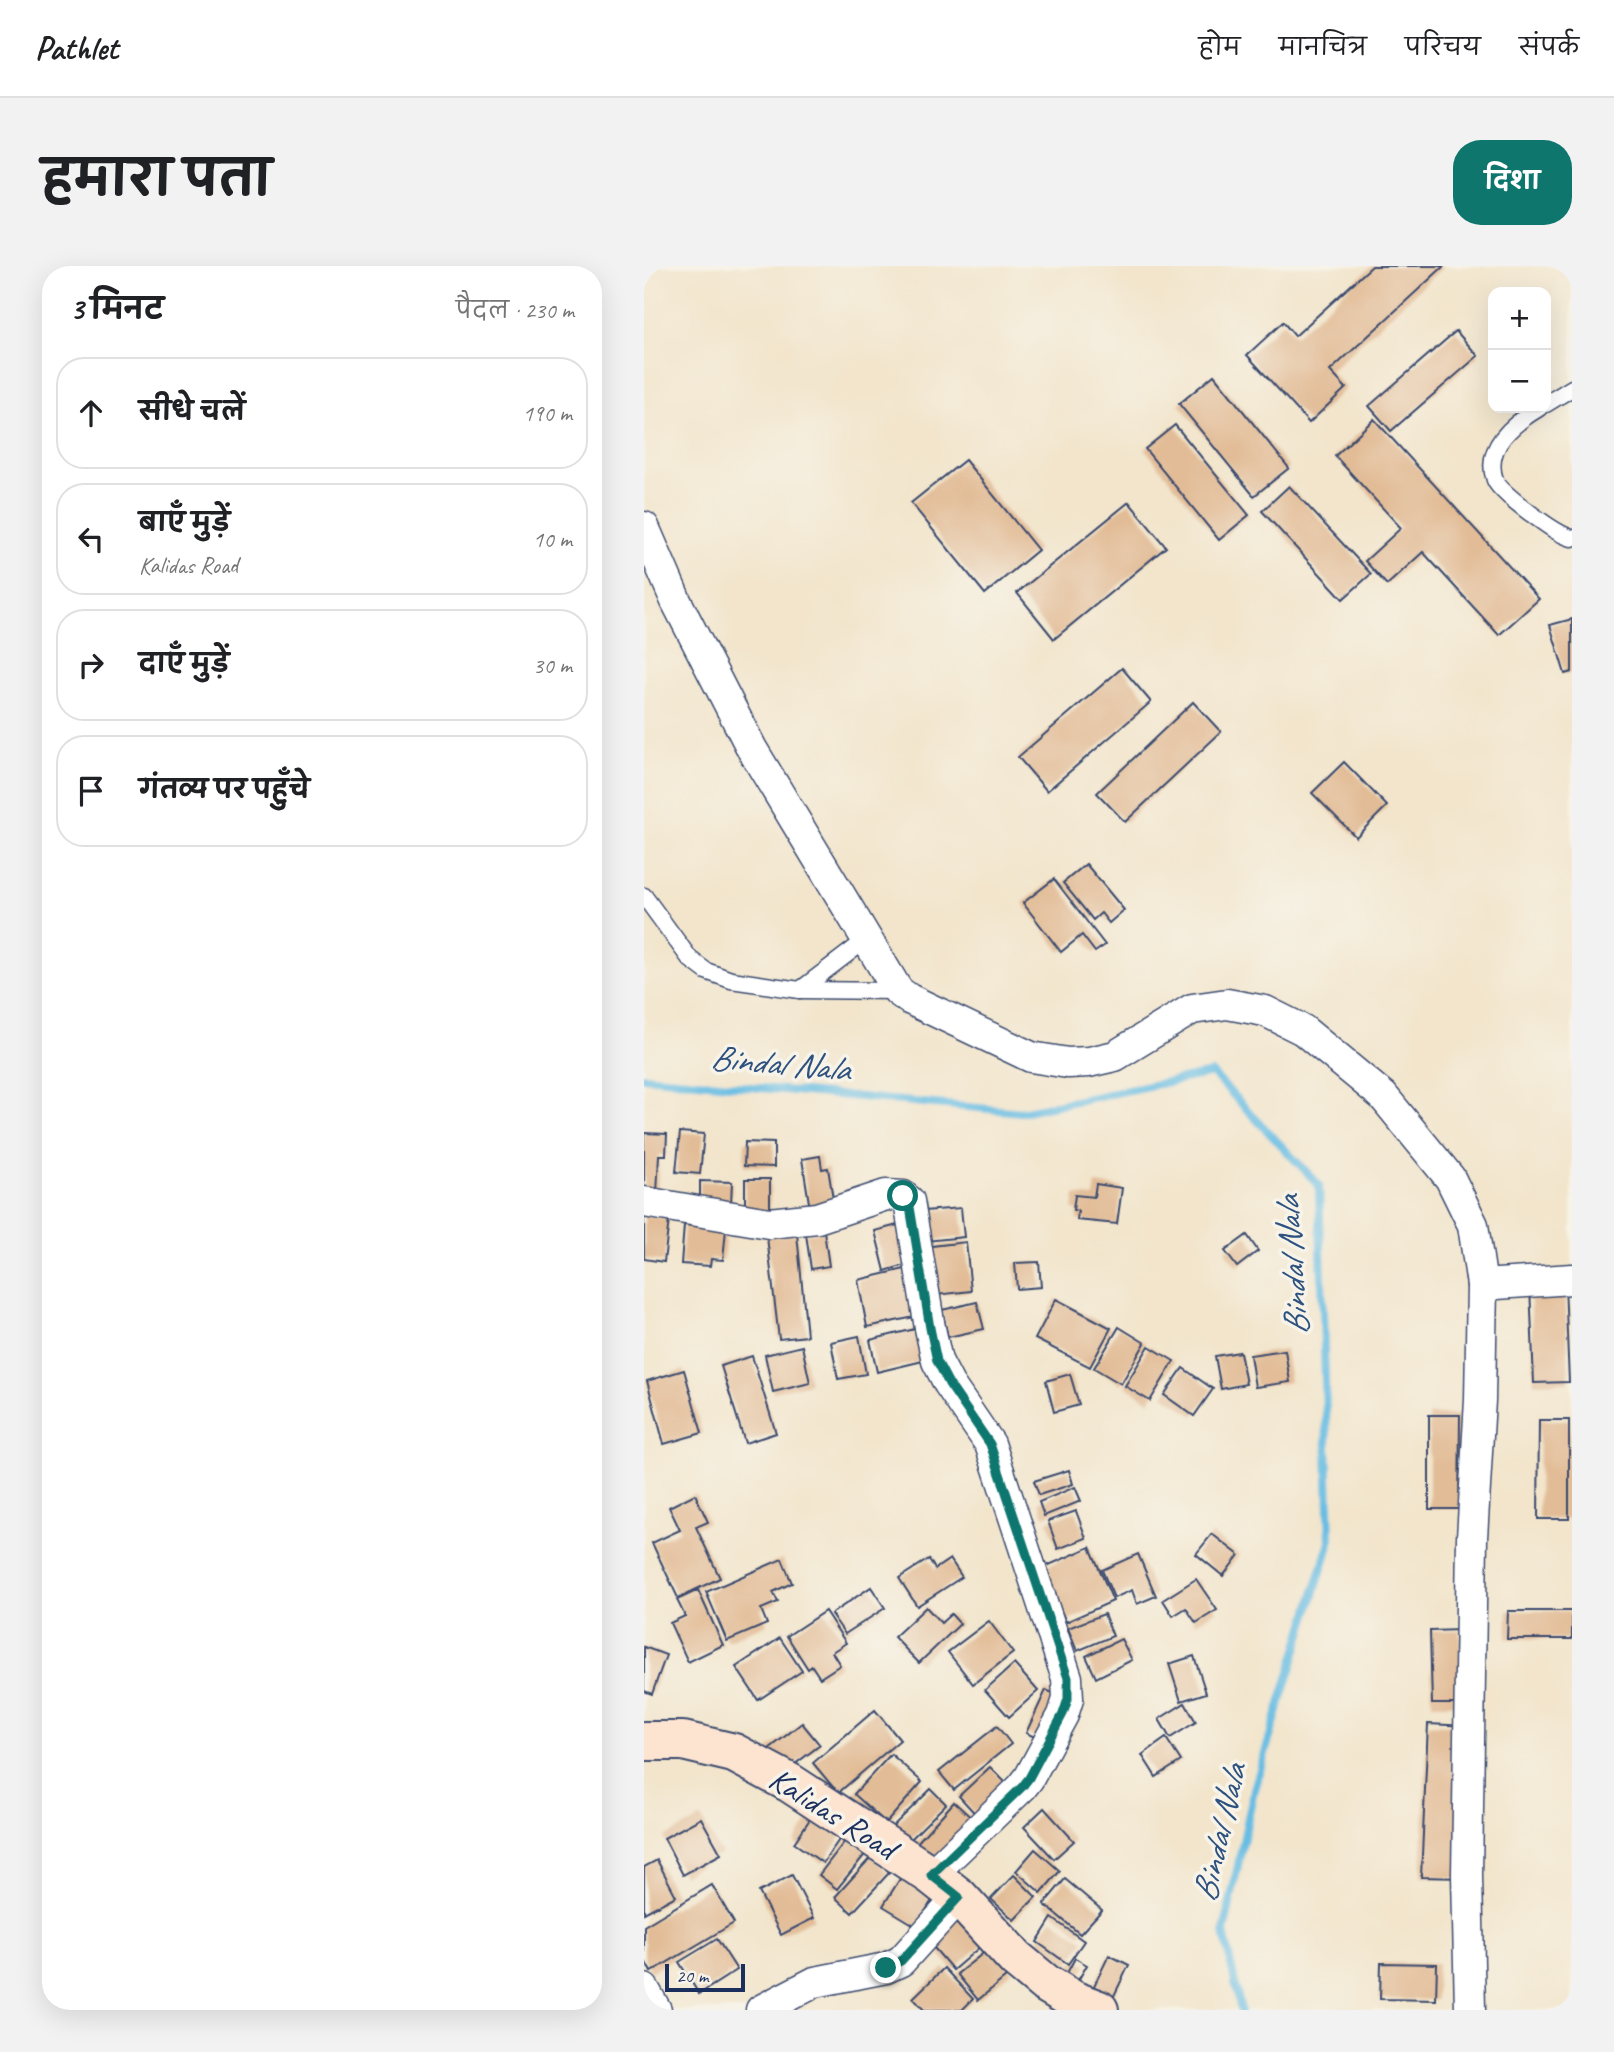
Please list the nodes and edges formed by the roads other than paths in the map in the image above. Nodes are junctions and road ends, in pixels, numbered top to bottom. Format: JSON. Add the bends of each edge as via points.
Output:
{"nodes":[{"id":1,"x":1572,"y":388,"type":"edge"},
{"id":2,"x":1551,"y":400,"type":"edge"},
{"id":3,"x":1551,"y":404,"type":"edge"},
{"id":4,"x":1572,"y":406,"type":"edge"},
{"id":5,"x":1530,"y":413,"type":"edge"},
{"id":6,"x":644,"y":527,"type":"edge"},
{"id":7,"x":1572,"y":538,"type":"edge"},
{"id":8,"x":644,"y":896,"type":"edge"},
{"id":9,"x":867,"y":939,"type":"junction"},
{"id":10,"x":800,"y":990,"type":"junction"},
{"id":11,"x":898,"y":991,"type":"junction"},
{"id":12,"x":644,"y":1202,"type":"edge"},
{"id":13,"x":1572,"y":1279,"type":"edge"},
{"id":14,"x":1482,"y":1285,"type":"junction"},
{"id":15,"x":644,"y":1741,"type":"edge"},
{"id":16,"x":945,"y":1886,"type":"junction"},
{"id":17,"x":644,"y":1989,"type":"edge"},
{"id":18,"x":656,"y":2010,"type":"edge"},
{"id":19,"x":761,"y":2010,"type":"edge"},
{"id":20,"x":1099,"y":2010,"type":"edge"},
{"id":21,"x":1471,"y":2010,"type":"edge"}],
"edges":[{"from":1,"to":2,"type":"lane"},
{"from":3,"to":4,"type":"lane"},
{"from":5,"to":7,"type":"lane","via":[[1501,439],[1492,457],[1496,482],[1520,505]]},
{"from":6,"to":9,"type":"street","via":[[676,601],[752,749]]},
{"from":8,"to":10,"type":"lane","via":[[690,960],[706,971],[731,980]]},
{"from":9,"to":10,"type":"lane"},
{"from":9,"to":11,"type":"street"},
{"from":10,"to":11,"type":"lane"},
{"from":11,"to":14,"type":"street","via":[[1031,1056],[1068,1063],[1115,1056],[1192,1009],[1227,1004],[1265,1011],[1303,1030],[1383,1096],[1450,1178],[1473,1225]]},
{"from":12,"to":16,"type":"street","via":[[769,1223],[817,1218],[886,1195],[909,1201],[937,1361],[990,1444],[1068,1678],[1063,1714],[1029,1778]]},
{"from":13,"to":14,"type":"street"},
{"from":14,"to":21,"type":"street","via":[[1466,1875]]},
{"from":15,"to":16,"type":"street","name":"Kalidas Road","via":[[683,1741],[734,1753],[790,1783]]},
{"from":16,"to":19,"type":"street","via":[[901,1961],[815,1982]]},
{"from":16,"to":20,"type":"street","name":"Kalidas Road","via":[[1045,1983]]},
{"from":17,"to":18,"type":"street"}]}
